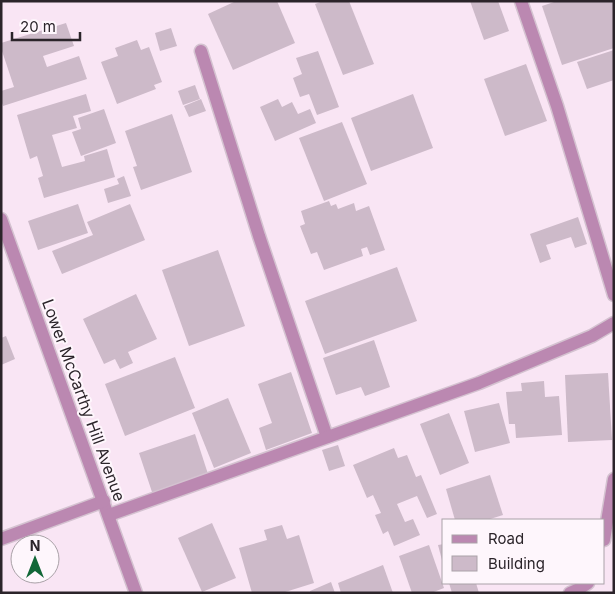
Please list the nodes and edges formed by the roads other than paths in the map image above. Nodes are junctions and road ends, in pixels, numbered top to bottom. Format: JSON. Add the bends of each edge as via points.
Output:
{"nodes":[{"id":1,"x":520,"y":1,"type":"edge"},
{"id":2,"x":201,"y":51,"type":"dead end"},
{"id":3,"x":1,"y":219,"type":"edge"},
{"id":4,"x":614,"y":295,"type":"edge"},
{"id":5,"x":614,"y":323,"type":"edge"},
{"id":6,"x":327,"y":437,"type":"junction"},
{"id":7,"x":614,"y":479,"type":"edge"},
{"id":8,"x":104,"y":501,"type":"junction"},
{"id":9,"x":109,"y":515,"type":"junction"},
{"id":10,"x":605,"y":534,"type":"edge"},
{"id":11,"x":1,"y":540,"type":"edge"},
{"id":12,"x":136,"y":593,"type":"edge"}],
"edges":[{"from":1,"to":4,"type":"street","via":[[557,106]]},
{"from":2,"to":6,"type":"street"},
{"from":3,"to":8,"type":"street","name":"Lower McCarthy Hill Avenue"},
{"from":5,"to":6,"type":"street","via":[[592,336],[479,383]]},
{"from":6,"to":9,"type":"street"},
{"from":7,"to":10,"type":"street"},
{"from":8,"to":9,"type":"street","name":"Lower McCarthy Hill Avenue"},
{"from":8,"to":11,"type":"street"},
{"from":9,"to":12,"type":"street","name":"Lower McCarthy Hill Avenue"}]}
